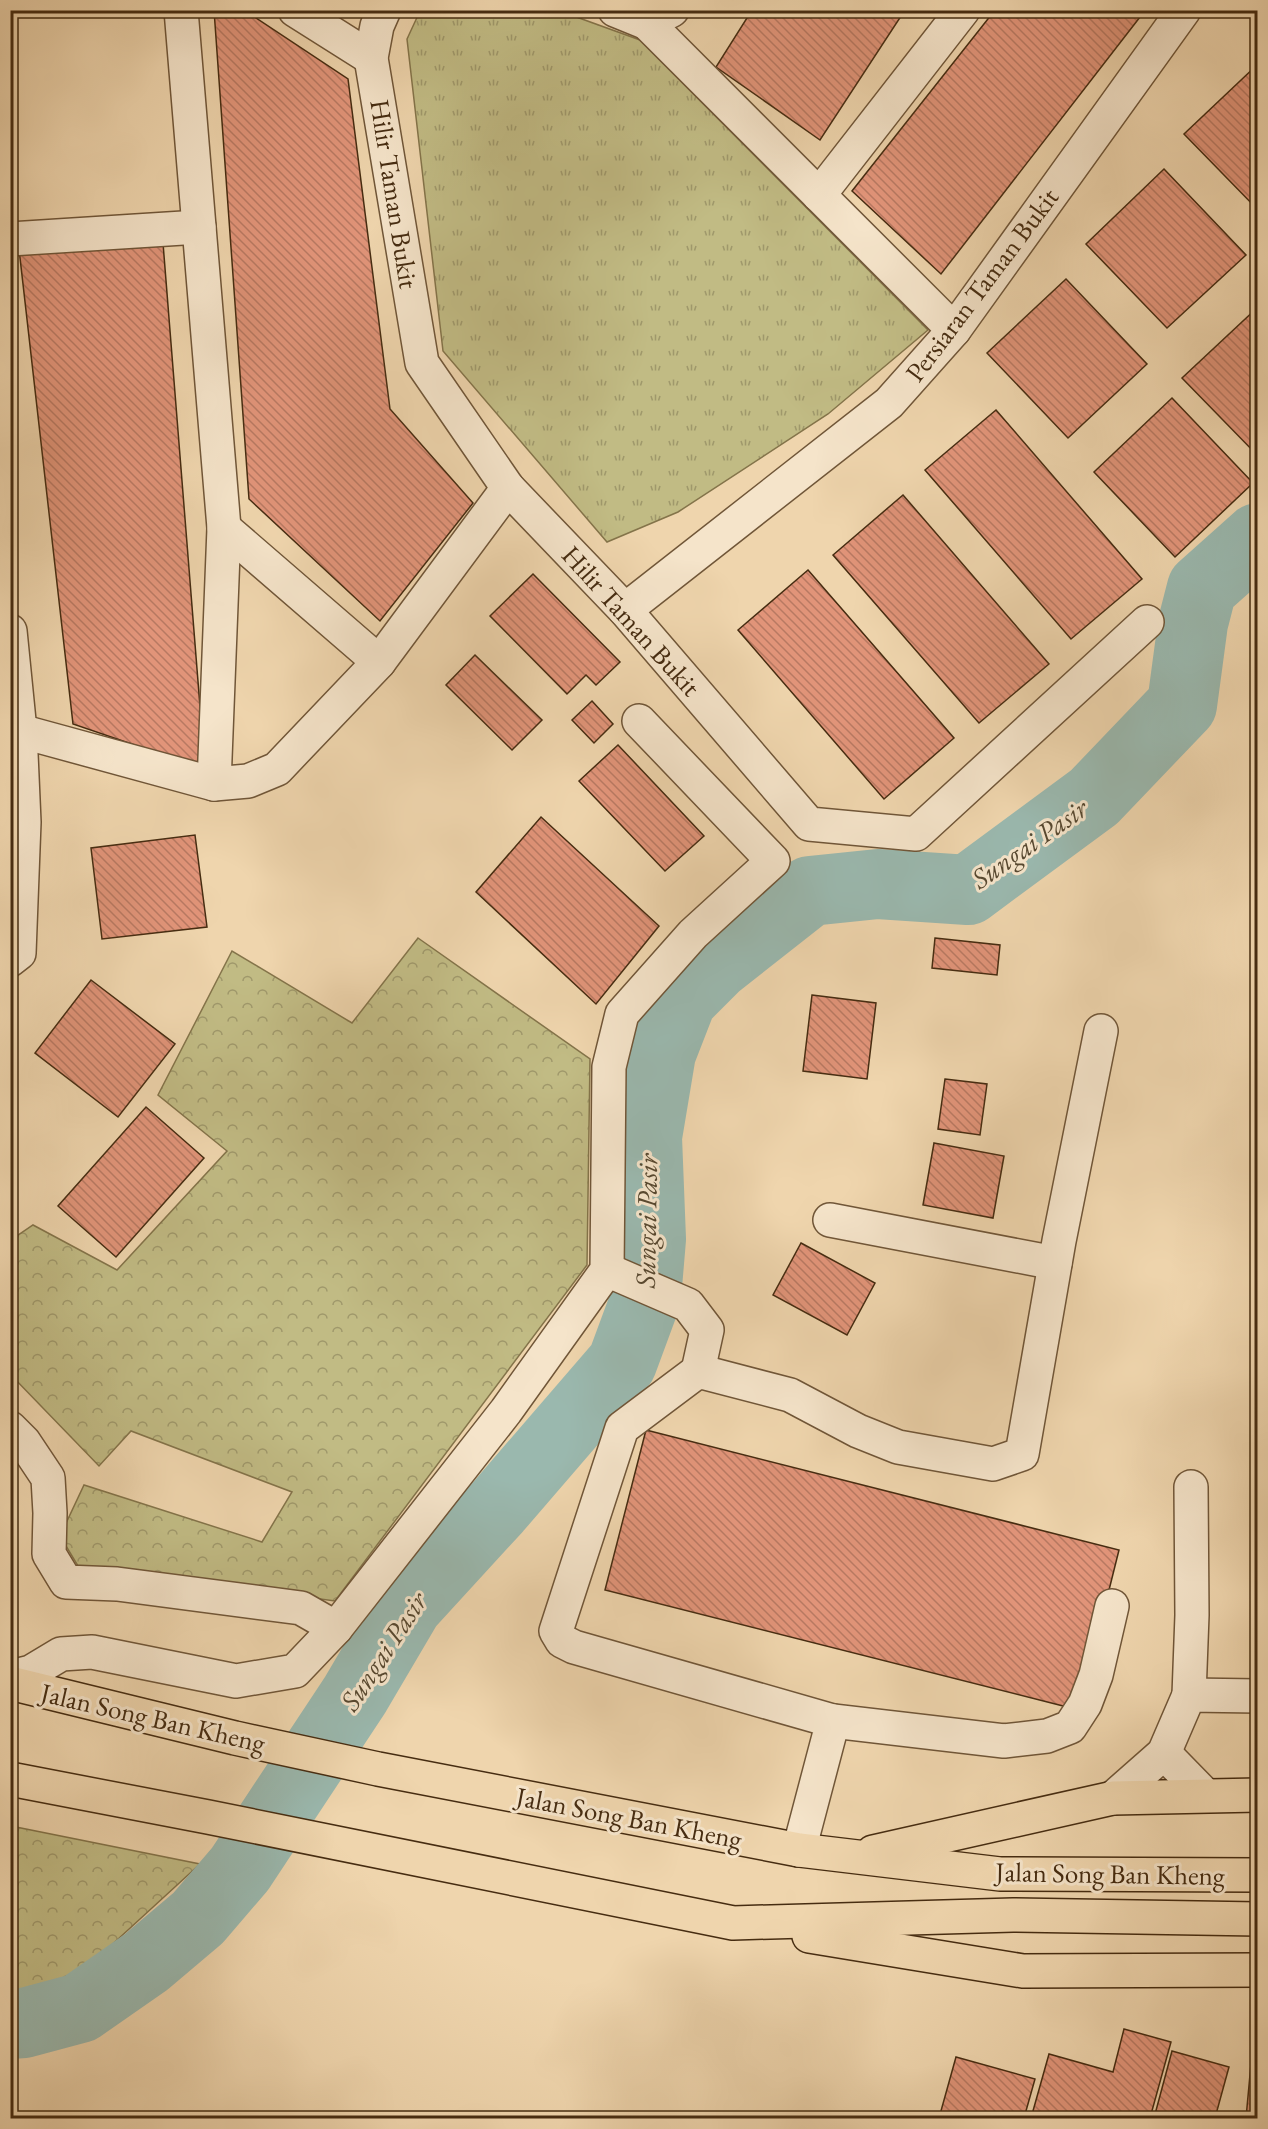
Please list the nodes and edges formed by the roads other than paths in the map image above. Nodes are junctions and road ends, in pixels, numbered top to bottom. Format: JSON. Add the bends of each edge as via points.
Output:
{"nodes":[{"id":1,"x":181,"y":10,"type":"edge"},
{"id":2,"x":295,"y":10,"type":"edge"},
{"id":3,"x":384,"y":10,"type":"edge"},
{"id":4,"x":615,"y":10,"type":"edge"},
{"id":5,"x":963,"y":10,"type":"edge"},
{"id":6,"x":1178,"y":13,"type":"edge"},
{"id":7,"x":660,"y":17,"type":"edge"},
{"id":8,"x":372,"y":58,"type":"junction"},
{"id":9,"x":819,"y":195,"type":"junction"},
{"id":10,"x":199,"y":227,"type":"junction"},
{"id":11,"x":10,"y":239,"type":"edge"},
{"id":12,"x":954,"y":330,"type":"junction"},
{"id":13,"x":508,"y":488,"type":"junction"},
{"id":14,"x":224,"y":528,"type":"junction"},
{"id":15,"x":625,"y":610,"type":"junction"},
{"id":16,"x":1147,"y":622,"type":"dead end"},
{"id":17,"x":10,"y":631,"type":"edge"},
{"id":18,"x":379,"y":662,"type":"junction"},
{"id":19,"x":639,"y":721,"type":"dead end"},
{"id":20,"x":20,"y":731,"type":"junction"},
{"id":21,"x":214,"y":784,"type":"junction"},
{"id":22,"x":10,"y":960,"type":"edge"},
{"id":23,"x":1101,"y":1031,"type":"dead end"},
{"id":24,"x":830,"y":1220,"type":"dead end"},
{"id":25,"x":1055,"y":1263,"type":"junction"},
{"id":26,"x":612,"y":1273,"type":"junction"},
{"id":27,"x":698,"y":1371,"type":"junction"},
{"id":28,"x":10,"y":1428,"type":"edge"},
{"id":29,"x":1191,"y":1486,"type":"dead end"},
{"id":30,"x":1112,"y":1606,"type":"dead end"},
{"id":31,"x":336,"y":1628,"type":"junction"},
{"id":32,"x":10,"y":1677,"type":"edge"},
{"id":33,"x":10,"y":1683,"type":"edge"},
{"id":34,"x":1189,"y":1695,"type":"junction"},
{"id":35,"x":1257,"y":1696,"type":"edge"},
{"id":36,"x":833,"y":1721,"type":"junction"},
{"id":37,"x":1164,"y":1753,"type":"junction"},
{"id":38,"x":10,"y":1779,"type":"edge"},
{"id":39,"x":1205,"y":1795,"type":"junction"},
{"id":40,"x":1257,"y":1795,"type":"edge"},
{"id":41,"x":1113,"y":1798,"type":"junction"},
{"id":42,"x":799,"y":1850,"type":"junction"},
{"id":43,"x":848,"y":1857,"type":"junction"},
{"id":44,"x":1257,"y":1875,"type":"edge"},
{"id":45,"x":1257,"y":1919,"type":"edge"},
{"id":46,"x":733,"y":1923,"type":"junction"},
{"id":47,"x":1257,"y":1970,"type":"edge"}],
"edges":[{"from":1,"to":10,"type":"street"},
{"from":2,"to":8,"type":"street"},
{"from":3,"to":8,"type":"street","name":"Hilir Taman Bukit"},
{"from":4,"to":7,"type":"street"},
{"from":5,"to":9,"type":"street"},
{"from":6,"to":12,"type":"street","name":"Persiaran Taman Bukit"},
{"from":7,"to":9,"type":"street"},
{"from":8,"to":13,"type":"street","name":"Hilir Taman Bukit","via":[[422,363]]},
{"from":9,"to":12,"type":"street"},
{"from":10,"to":11,"type":"street"},
{"from":10,"to":14,"type":"street"},
{"from":12,"to":15,"type":"street","name":"Persiaran Taman Bukit","via":[[889,403]]},
{"from":13,"to":15,"type":"street","name":"Hilir Taman Bukit"},
{"from":13,"to":18,"type":"street"},
{"from":14,"to":18,"type":"street"},
{"from":14,"to":21,"type":"street"},
{"from":15,"to":16,"type":"street","name":"Hilir Taman Bukit","via":[[809,824],[916,834]]},
{"from":17,"to":20,"type":"street"},
{"from":18,"to":21,"type":"street","via":[[276,769],[248,782]]},
{"from":19,"to":26,"type":"street","via":[[773,861],[693,934],[622,1014],[609,1067]]},
{"from":20,"to":21,"type":"street"},
{"from":20,"to":22,"type":"street","via":[[24,834],[19,953]]},
{"from":23,"to":25,"type":"street"},
{"from":24,"to":25,"type":"street"},
{"from":25,"to":27,"type":"street","via":[[1022,1454],[993,1464],[898,1447],[790,1395]]},
{"from":26,"to":27,"type":"street","via":[[688,1305],[707,1330]]},
{"from":26,"to":31,"type":"street"},
{"from":27,"to":36,"type":"street","via":[[622,1428],[556,1631],[562,1641],[574,1647]]},
{"from":28,"to":31,"type":"street","via":[[48,1478],[49,1554],[66,1582],[117,1584],[301,1608]]},
{"from":29,"to":34,"type":"street"},
{"from":30,"to":36,"type":"street","via":[[1096,1675],[1085,1704],[1070,1727],[1047,1736],[1004,1741]]},
{"from":31,"to":32,"type":"street","via":[[296,1671],[236,1681],[92,1652],[61,1654],[31,1672]]},
{"from":33,"to":42,"type":"main road","name":"Jalan Song Ban Kheng","via":[[378,1769]]},
{"from":34,"to":35,"type":"street"},
{"from":34,"to":37,"type":"street"},
{"from":36,"to":42,"type":"street"},
{"from":37,"to":39,"type":"street"},
{"from":37,"to":41,"type":"street"},
{"from":38,"to":46,"type":"main road","name":"Jalan Song Ban Kheng"},
{"from":39,"to":40,"type":"main road"},
{"from":39,"to":41,"type":"main road"},
{"from":41,"to":43,"type":"main road"},
{"from":42,"to":43,"type":"main road","name":"Jalan Song Ban Kheng"},
{"from":43,"to":44,"type":"main road","name":"Jalan Song Ban Kheng","via":[[1000,1874]]},
{"from":45,"to":46,"type":"main road","name":"Jalan Song Ban Kheng","via":[[1013,1915]]},
{"from":46,"to":47,"type":"main road","via":[[1023,1971]]}]}
